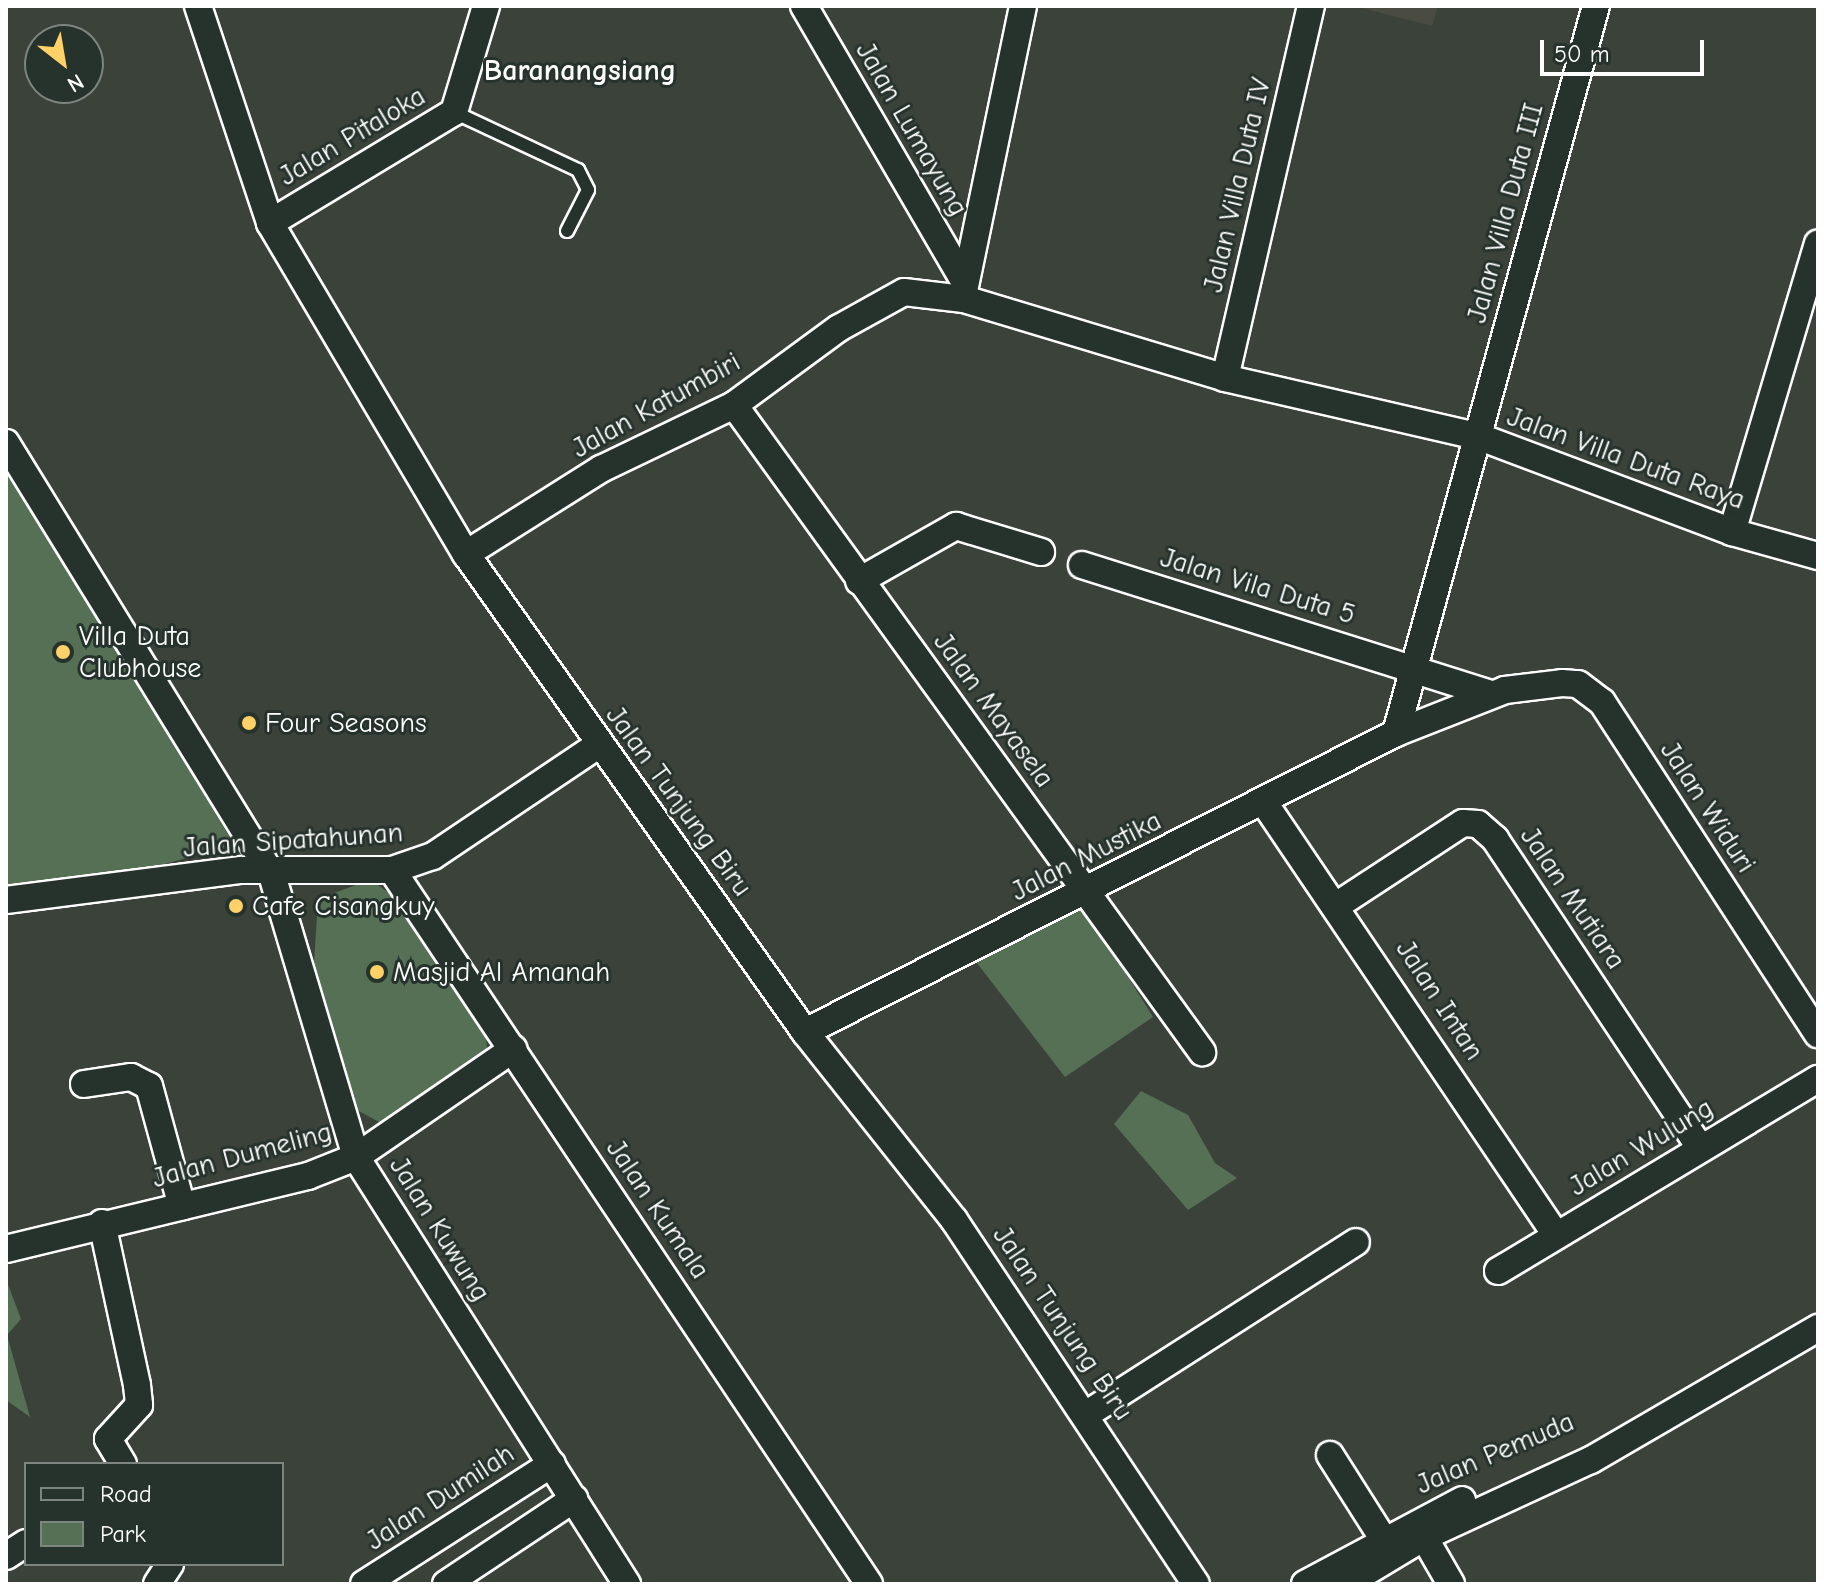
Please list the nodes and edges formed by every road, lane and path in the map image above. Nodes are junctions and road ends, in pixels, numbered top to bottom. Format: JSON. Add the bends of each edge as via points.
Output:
{"nodes":[{"id":1,"x":198,"y":6,"type":"edge"},
{"id":2,"x":486,"y":6,"type":"edge"},
{"id":3,"x":804,"y":6,"type":"edge"},
{"id":4,"x":1023,"y":6,"type":"edge"},
{"id":5,"x":1311,"y":6,"type":"edge"},
{"id":6,"x":1596,"y":6,"type":"edge"},
{"id":7,"x":454,"y":112,"type":"junction"},
{"id":8,"x":270,"y":223,"type":"junction"},
{"id":9,"x":567,"y":231,"type":"dead end"},
{"id":10,"x":1818,"y":244,"type":"edge"},
{"id":11,"x":964,"y":291,"type":"junction"},
{"id":12,"x":1225,"y":378,"type":"junction"},
{"id":13,"x":734,"y":405,"type":"junction"},
{"id":14,"x":1477,"y":436,"type":"junction"},
{"id":15,"x":6,"y":443,"type":"edge"},
{"id":16,"x":1732,"y":532,"type":"junction"},
{"id":17,"x":1041,"y":552,"type":"dead end"},
{"id":18,"x":466,"y":554,"type":"junction"},
{"id":19,"x":1818,"y":556,"type":"edge"},
{"id":20,"x":1082,"y":565,"type":"dead end"},
{"id":21,"x":859,"y":581,"type":"junction"},
{"id":22,"x":1416,"y":668,"type":"junction"},
{"id":23,"x":1497,"y":691,"type":"junction"},
{"id":24,"x":1396,"y":733,"type":"junction"},
{"id":25,"x":598,"y":745,"type":"junction"},
{"id":26,"x":1265,"y":804,"type":"dead end"},
{"id":27,"x":392,"y":870,"type":"junction"},
{"id":28,"x":272,"y":875,"type":"junction"},
{"id":29,"x":1086,"y":892,"type":"junction"},
{"id":30,"x":6,"y":900,"type":"edge"},
{"id":31,"x":1339,"y":904,"type":"junction"},
{"id":32,"x":805,"y":1032,"type":"junction"},
{"id":33,"x":1818,"y":1034,"type":"edge"},
{"id":34,"x":513,"y":1049,"type":"junction"},
{"id":35,"x":1202,"y":1052,"type":"dead end"},
{"id":36,"x":1818,"y":1079,"type":"edge"},
{"id":37,"x":84,"y":1084,"type":"dead end"},
{"id":38,"x":1700,"y":1148,"type":"junction"},
{"id":39,"x":356,"y":1157,"type":"junction"},
{"id":40,"x":182,"y":1207,"type":"junction"},
{"id":41,"x":102,"y":1223,"type":"junction"},
{"id":42,"x":1556,"y":1235,"type":"junction"},
{"id":43,"x":1356,"y":1242,"type":"dead end"},
{"id":44,"x":6,"y":1249,"type":"edge"},
{"id":45,"x":1498,"y":1271,"type":"dead end"},
{"id":46,"x":1818,"y":1328,"type":"edge"},
{"id":47,"x":1087,"y":1414,"type":"junction"},
{"id":48,"x":1614,"y":1441,"type":"junction"},
{"id":49,"x":1330,"y":1455,"type":"dead end"},
{"id":50,"x":122,"y":1462,"type":"edge"},
{"id":51,"x":552,"y":1464,"type":"junction"},
{"id":52,"x":574,"y":1499,"type":"junction"},
{"id":53,"x":1382,"y":1537,"type":"junction"},
{"id":54,"x":1424,"y":1537,"type":"junction"},
{"id":55,"x":24,"y":1544,"type":"edge"},
{"id":56,"x":6,"y":1556,"type":"edge"},
{"id":57,"x":169,"y":1566,"type":"edge"},
{"id":58,"x":157,"y":1584,"type":"edge"},
{"id":59,"x":364,"y":1584,"type":"edge"},
{"id":60,"x":446,"y":1584,"type":"edge"},
{"id":61,"x":627,"y":1584,"type":"edge"},
{"id":62,"x":869,"y":1584,"type":"edge"},
{"id":63,"x":1196,"y":1584,"type":"edge"},
{"id":64,"x":1305,"y":1584,"type":"edge"},
{"id":65,"x":1346,"y":1584,"type":"edge"},
{"id":66,"x":1451,"y":1584,"type":"edge"}],
"edges":[{"from":1,"to":8,"type":"street","name":"Jalan Tunjung Biru"},
{"from":2,"to":7,"type":"street","name":"Jalan Pitaloka"},
{"from":3,"to":11,"type":"street","name":"Jalan Lumayung"},
{"from":4,"to":11,"type":"street"},
{"from":5,"to":12,"type":"street","name":"Jalan Villa Duta IV"},
{"from":6,"to":14,"type":"street","name":"Jalan Villa Duta III"},
{"from":7,"to":8,"type":"street","name":"Jalan Pitaloka"},
{"from":7,"to":9,"type":"lane","via":[[578,170],[588,190]]},
{"from":8,"to":18,"type":"street","name":"Jalan Tunjung Biru"},
{"from":10,"to":16,"type":"street"},
{"from":11,"to":12,"type":"street","name":"Jalan Katumbiri"},
{"from":11,"to":13,"type":"street","name":"Jalan Katumbiri","via":[[904,292],[882,302]]},
{"from":12,"to":14,"type":"street","name":"Jalan Katumbiri"},
{"from":13,"to":18,"type":"street","name":"Jalan Katumbiri","via":[[601,469]]},
{"from":13,"to":21,"type":"street","name":"Jalan Mayasela"},
{"from":14,"to":16,"type":"street","name":"Jalan Villa Duta Raya"},
{"from":14,"to":22,"type":"street","name":"Jalan Villa Duta Raya"},
{"from":15,"to":28,"type":"street","name":"Jalan Kuwung"},
{"from":16,"to":19,"type":"street","name":"Jalan Villa Duta Raya"},
{"from":17,"to":21,"type":"street","via":[[956,526]]},
{"from":18,"to":25,"type":"street","name":"Jalan Tunjung Biru"},
{"from":20,"to":22,"type":"street","name":"Jalan Vila Duta 5"},
{"from":21,"to":29,"type":"street","name":"Jalan Mayasela"},
{"from":22,"to":23,"type":"street","name":"Jalan Vila Duta 5"},
{"from":22,"to":24,"type":"street","name":"Jalan Villa Duta Raya"},
{"from":23,"to":24,"type":"street","name":"Jalan Mustika"},
{"from":23,"to":33,"type":"street","name":"Jalan Widuri","via":[[1578,684],[1602,702]]},
{"from":24,"to":29,"type":"street","name":"Jalan Mustika"},
{"from":25,"to":27,"type":"street","name":"Jalan Sipatahunan","via":[[433,856]]},
{"from":25,"to":32,"type":"street","name":"Jalan Tunjung Biru"},
{"from":26,"to":31,"type":"street","name":"Jalan Intan"},
{"from":27,"to":28,"type":"street","name":"Jalan Sipatahunan"},
{"from":27,"to":34,"type":"street","name":"Jalan Kumala"},
{"from":28,"to":30,"type":"street","name":"Jalan Sipatahunan","via":[[241,870]]},
{"from":28,"to":39,"type":"street","name":"Jalan Kuwung"},
{"from":29,"to":32,"type":"street","name":"Jalan Mustika"},
{"from":29,"to":35,"type":"street","name":"Jalan Mayasela"},
{"from":31,"to":38,"type":"street","name":"Jalan Mutiara","via":[[1463,823],[1478,824],[1495,839]]},
{"from":31,"to":42,"type":"street","name":"Jalan Intan"},
{"from":32,"to":47,"type":"street","name":"Jalan Tunjung Biru","via":[[954,1220]]},
{"from":34,"to":39,"type":"street","name":"Jalan Dumeling"},
{"from":34,"to":62,"type":"street","name":"Jalan Kumala"},
{"from":36,"to":38,"type":"street","name":"Jalan Wulung"},
{"from":37,"to":40,"type":"street","via":[[131,1077],[149,1086]]},
{"from":38,"to":42,"type":"street","name":"Jalan Wulung"},
{"from":39,"to":40,"type":"street","name":"Jalan Dumeling"},
{"from":39,"to":51,"type":"street","name":"Jalan Kuwung"},
{"from":40,"to":41,"type":"street","name":"Jalan Dumeling"},
{"from":41,"to":44,"type":"street","name":"Jalan Dumeling"},
{"from":41,"to":50,"type":"street","via":[[139,1405],[108,1439]]},
{"from":42,"to":45,"type":"street","name":"Jalan Wulung"},
{"from":43,"to":47,"type":"street"},
{"from":46,"to":48,"type":"street"},
{"from":47,"to":63,"type":"street","name":"Jalan Tunjung Biru"},
{"from":48,"to":53,"type":"street","name":"Jalan Pemuda","via":[[1583,1447]]},
{"from":48,"to":54,"type":"street","name":"Jalan Pemuda","via":[[1591,1460]]},
{"from":49,"to":53,"type":"street"},
{"from":51,"to":52,"type":"street","name":"Jalan Kuwung"},
{"from":51,"to":59,"type":"street","name":"Jalan Dumilah"},
{"from":52,"to":60,"type":"street"},
{"from":52,"to":61,"type":"street","name":"Jalan Kuwung"},
{"from":53,"to":64,"type":"street","name":"Jalan Pemuda"},
{"from":54,"to":65,"type":"street","name":"Jalan Pemuda"},
{"from":54,"to":66,"type":"street"},
{"from":55,"to":56,"type":"street"},
{"from":57,"to":58,"type":"street"}]}
